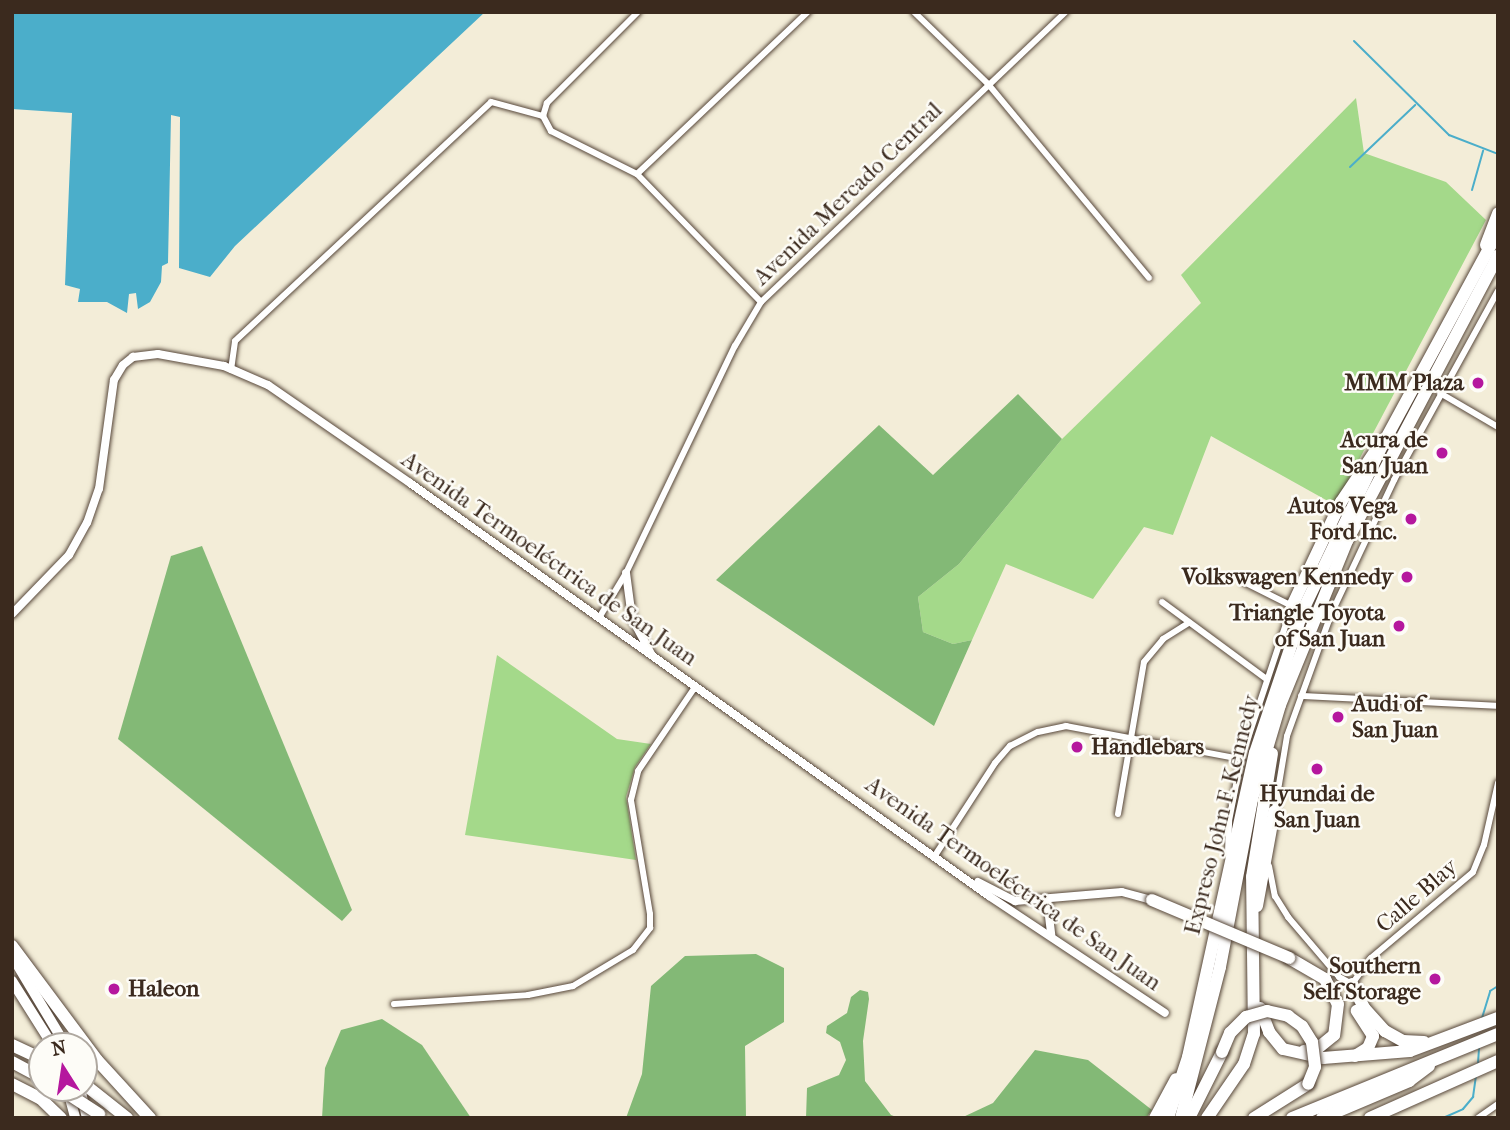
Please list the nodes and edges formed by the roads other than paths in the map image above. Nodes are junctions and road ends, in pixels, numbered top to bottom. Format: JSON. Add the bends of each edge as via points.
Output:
{"nodes":[{"id":1,"x":638,"y":12,"type":"edge"},
{"id":2,"x":808,"y":12,"type":"edge"},
{"id":3,"x":914,"y":12,"type":"edge"},
{"id":4,"x":1066,"y":12,"type":"edge"},
{"id":5,"x":988,"y":83,"type":"junction"},
{"id":6,"x":543,"y":116,"type":"junction"},
{"id":7,"x":636,"y":174,"type":"junction"},
{"id":8,"x":1498,"y":213,"type":"edge"},
{"id":9,"x":1498,"y":232,"type":"edge"},
{"id":10,"x":1498,"y":256,"type":"edge"},
{"id":11,"x":1482,"y":262,"type":"junction"},
{"id":12,"x":1149,"y":278,"type":"dead end"},
{"id":13,"x":1498,"y":291,"type":"edge"},
{"id":14,"x":761,"y":302,"type":"junction"},
{"id":15,"x":231,"y":370,"type":"junction"},
{"id":16,"x":1440,"y":393,"type":"junction"},
{"id":17,"x":1498,"y":427,"type":"edge"},
{"id":18,"x":1384,"y":442,"type":"junction"},
{"id":19,"x":626,"y":573,"type":"junction"},
{"id":20,"x":1244,"y":582,"type":"dead end"},
{"id":21,"x":1162,"y":602,"type":"dead end"},
{"id":22,"x":1292,"y":606,"type":"junction"},
{"id":23,"x":12,"y":614,"type":"edge"},
{"id":24,"x":599,"y":618,"type":"junction"},
{"id":25,"x":1189,"y":623,"type":"junction"},
{"id":26,"x":655,"y":658,"type":"junction"},
{"id":27,"x":1265,"y":678,"type":"junction"},
{"id":28,"x":695,"y":687,"type":"junction"},
{"id":29,"x":1300,"y":696,"type":"junction"},
{"id":30,"x":1498,"y":706,"type":"edge"},
{"id":31,"x":1271,"y":730,"type":"junction"},
{"id":32,"x":1130,"y":739,"type":"junction"},
{"id":33,"x":1241,"y":759,"type":"junction"},
{"id":34,"x":1498,"y":783,"type":"edge"},
{"id":35,"x":1274,"y":812,"type":"junction"},
{"id":36,"x":1118,"y":814,"type":"dead end"},
{"id":37,"x":936,"y":855,"type":"junction"},
{"id":38,"x":1227,"y":873,"type":"junction"},
{"id":39,"x":966,"y":876,"type":"junction"},
{"id":40,"x":1047,"y":900,"type":"junction"},
{"id":41,"x":1152,"y":900,"type":"joint"},
{"id":42,"x":1253,"y":924,"type":"junction"},
{"id":43,"x":1051,"y":935,"type":"junction"},
{"id":44,"x":12,"y":946,"type":"edge"},
{"id":45,"x":12,"y":956,"type":"edge"},
{"id":46,"x":12,"y":981,"type":"edge"},
{"id":47,"x":1352,"y":984,"type":"junction"},
{"id":48,"x":1256,"y":990,"type":"junction"},
{"id":49,"x":394,"y":1004,"type":"dead end"},
{"id":50,"x":1165,"y":1013,"type":"dead end"},
{"id":51,"x":1498,"y":1018,"type":"edge"},
{"id":52,"x":44,"y":1032,"type":"edge"},
{"id":53,"x":58,"y":1032,"type":"edge"},
{"id":54,"x":1498,"y":1034,"type":"edge"},
{"id":55,"x":1455,"y":1035,"type":"junction"},
{"id":56,"x":1275,"y":1040,"type":"junction"},
{"id":57,"x":1450,"y":1053,"type":"junction"},
{"id":58,"x":1188,"y":1057,"type":"junction"},
{"id":59,"x":1353,"y":1057,"type":"junction"},
{"id":60,"x":1498,"y":1061,"type":"edge"},
{"id":61,"x":12,"y":1062,"type":"edge"},
{"id":62,"x":28,"y":1071,"type":"edge"},
{"id":63,"x":12,"y":1084,"type":"edge"},
{"id":64,"x":98,"y":1095,"type":"edge"},
{"id":65,"x":78,"y":1102,"type":"edge"},
{"id":66,"x":1498,"y":1104,"type":"edge"},
{"id":67,"x":96,"y":1116,"type":"edge"},
{"id":68,"x":61,"y":1118,"type":"edge"},
{"id":69,"x":127,"y":1118,"type":"edge"},
{"id":70,"x":150,"y":1118,"type":"edge"},
{"id":71,"x":1155,"y":1118,"type":"edge"},
{"id":72,"x":1168,"y":1118,"type":"edge"},
{"id":73,"x":1181,"y":1118,"type":"edge"},
{"id":74,"x":1189,"y":1118,"type":"edge"},
{"id":75,"x":1207,"y":1118,"type":"edge"},
{"id":76,"x":1254,"y":1118,"type":"edge"},
{"id":77,"x":1292,"y":1118,"type":"edge"},
{"id":78,"x":1322,"y":1118,"type":"edge"},
{"id":79,"x":1370,"y":1118,"type":"edge"},
{"id":80,"x":1478,"y":1118,"type":"edge"}],
"edges":[{"from":1,"to":6,"type":"street","via":[[547,103]]},
{"from":2,"to":7,"type":"street"},
{"from":3,"to":5,"type":"street"},
{"from":4,"to":5,"type":"street","name":"Avenida Mercado Central"},
{"from":5,"to":12,"type":"street"},
{"from":5,"to":14,"type":"street","name":"Avenida Mercado Central"},
{"from":6,"to":7,"type":"street","via":[[551,131]]},
{"from":6,"to":15,"type":"street","via":[[491,102],[235,341]]},
{"from":7,"to":14,"type":"street"},
{"from":8,"to":11,"type":"highway"},
{"from":9,"to":11,"type":"highway","name":"Expreso John F. Kennedy"},
{"from":10,"to":31,"type":"highway","name":"Expreso John F. Kennedy","via":[[1347,541]]},
{"from":11,"to":18,"type":"highway","name":"Expreso John F. Kennedy"},
{"from":13,"to":16,"type":"street"},
{"from":14,"to":19,"type":"street","name":"Avenida Mercado Central","via":[[735,346]]},
{"from":15,"to":23,"type":"street","name":"Avenida Termoeléctrica de San Juan","via":[[158,354],[133,357],[123,365],[114,380],[99,489],[87,523],[69,555]]},
{"from":15,"to":24,"type":"street","name":"Avenida Termoeléctrica de San Juan","via":[[268,386]]},
{"from":16,"to":17,"type":"street"},
{"from":16,"to":29,"type":"street","via":[[1361,545]]},
{"from":18,"to":22,"type":"highway","via":[[1362,466],[1341,502]]},
{"from":18,"to":38,"type":"highway","name":"Expreso John F. Kennedy","via":[[1320,572],[1278,678]]},
{"from":19,"to":24,"type":"street","name":"Avenida Mercado Central"},
{"from":19,"to":26,"type":"street","via":[[632,618]]},
{"from":20,"to":22,"type":"street"},
{"from":21,"to":25,"type":"street"},
{"from":22,"to":27,"type":"street"},
{"from":24,"to":26,"type":"street","name":"Avenida Termoeléctrica de San Juan"},
{"from":25,"to":27,"type":"street"},
{"from":25,"to":32,"type":"street","via":[[1163,639],[1144,662]]},
{"from":26,"to":28,"type":"street","name":"Avenida Termoeléctrica de San Juan"},
{"from":27,"to":33,"type":"street"},
{"from":28,"to":37,"type":"street","name":"Avenida Termoeléctrica de San Juan"},
{"from":28,"to":49,"type":"street","via":[[638,771],[632,800],[650,928],[633,950],[573,986],[528,995]]},
{"from":29,"to":30,"type":"street"},
{"from":29,"to":35,"type":"street","via":[[1282,758]]},
{"from":31,"to":42,"type":"highway","via":[[1274,743],[1252,877]]},
{"from":31,"to":73,"type":"highway","name":"Expreso John F. Kennedy","via":[[1252,799],[1197,1068]]},
{"from":32,"to":33,"type":"street"},
{"from":32,"to":36,"type":"street"},
{"from":32,"to":37,"type":"street","via":[[1066,726],[1026,736],[1010,746]]},
{"from":33,"to":38,"type":"street","via":[[1229,821]]},
{"from":34,"to":47,"type":"street","name":"Calle Blay","via":[[1473,872],[1371,958]]},
{"from":35,"to":42,"type":"highway"},
{"from":35,"to":47,"type":"street","via":[[1269,872],[1275,896],[1320,957]]},
{"from":37,"to":39,"type":"street","name":"Avenida Termoeléctrica de San Juan"},
{"from":38,"to":58,"type":"highway","name":"Expreso John F. Kennedy"},
{"from":39,"to":40,"type":"street","via":[[1015,901]]},
{"from":39,"to":43,"type":"street","name":"Avenida Termoeléctrica de San Juan"},
{"from":40,"to":41,"type":"street","via":[[1122,892]]},
{"from":40,"to":43,"type":"street"},
{"from":41,"to":56,"type":"highway","bridge":true,"via":[[1315,970],[1330,986],[1338,1004],[1339,1025],[1327,1042],[1307,1051]]},
{"from":42,"to":48,"type":"highway"},
{"from":43,"to":50,"type":"street","name":"Avenida Termoeléctrica de San Juan"},
{"from":44,"to":70,"type":"highway","via":[[97,1060]]},
{"from":45,"to":53,"type":"highway"},
{"from":46,"to":52,"type":"highway"},
{"from":47,"to":55,"type":"highway","via":[[1365,1009],[1394,1037],[1418,1044]]},
{"from":47,"to":59,"type":"highway","via":[[1353,1003],[1373,1036],[1368,1048]]},
{"from":48,"to":56,"type":"highway"},
{"from":48,"to":75,"type":"highway","via":[[1256,1020],[1248,1055]]},
{"from":51,"to":55,"type":"highway"},
{"from":54,"to":57,"type":"highway"},
{"from":55,"to":59,"type":"highway","via":[[1391,1055]]},
{"from":56,"to":59,"type":"highway","via":[[1297,1055]]},
{"from":57,"to":77,"type":"highway"},
{"from":57,"to":78,"type":"highway","via":[[1409,1081]]},
{"from":58,"to":71,"type":"highway"},
{"from":58,"to":72,"type":"highway","name":"Expreso John F. Kennedy"},
{"from":60,"to":79,"type":"highway"},
{"from":61,"to":62,"type":"highway"},
{"from":63,"to":68,"type":"highway","via":[[40,1098]]},
{"from":64,"to":69,"type":"highway"},
{"from":65,"to":67,"type":"highway","bridge":true},
{"from":66,"to":80,"type":"street"},
{"from":74,"to":76,"type":"highway","bridge":true,"via":[[1230,1034],[1246,1017],[1280,1013],[1302,1027],[1312,1042],[1315,1068],[1308,1084]]}]}
